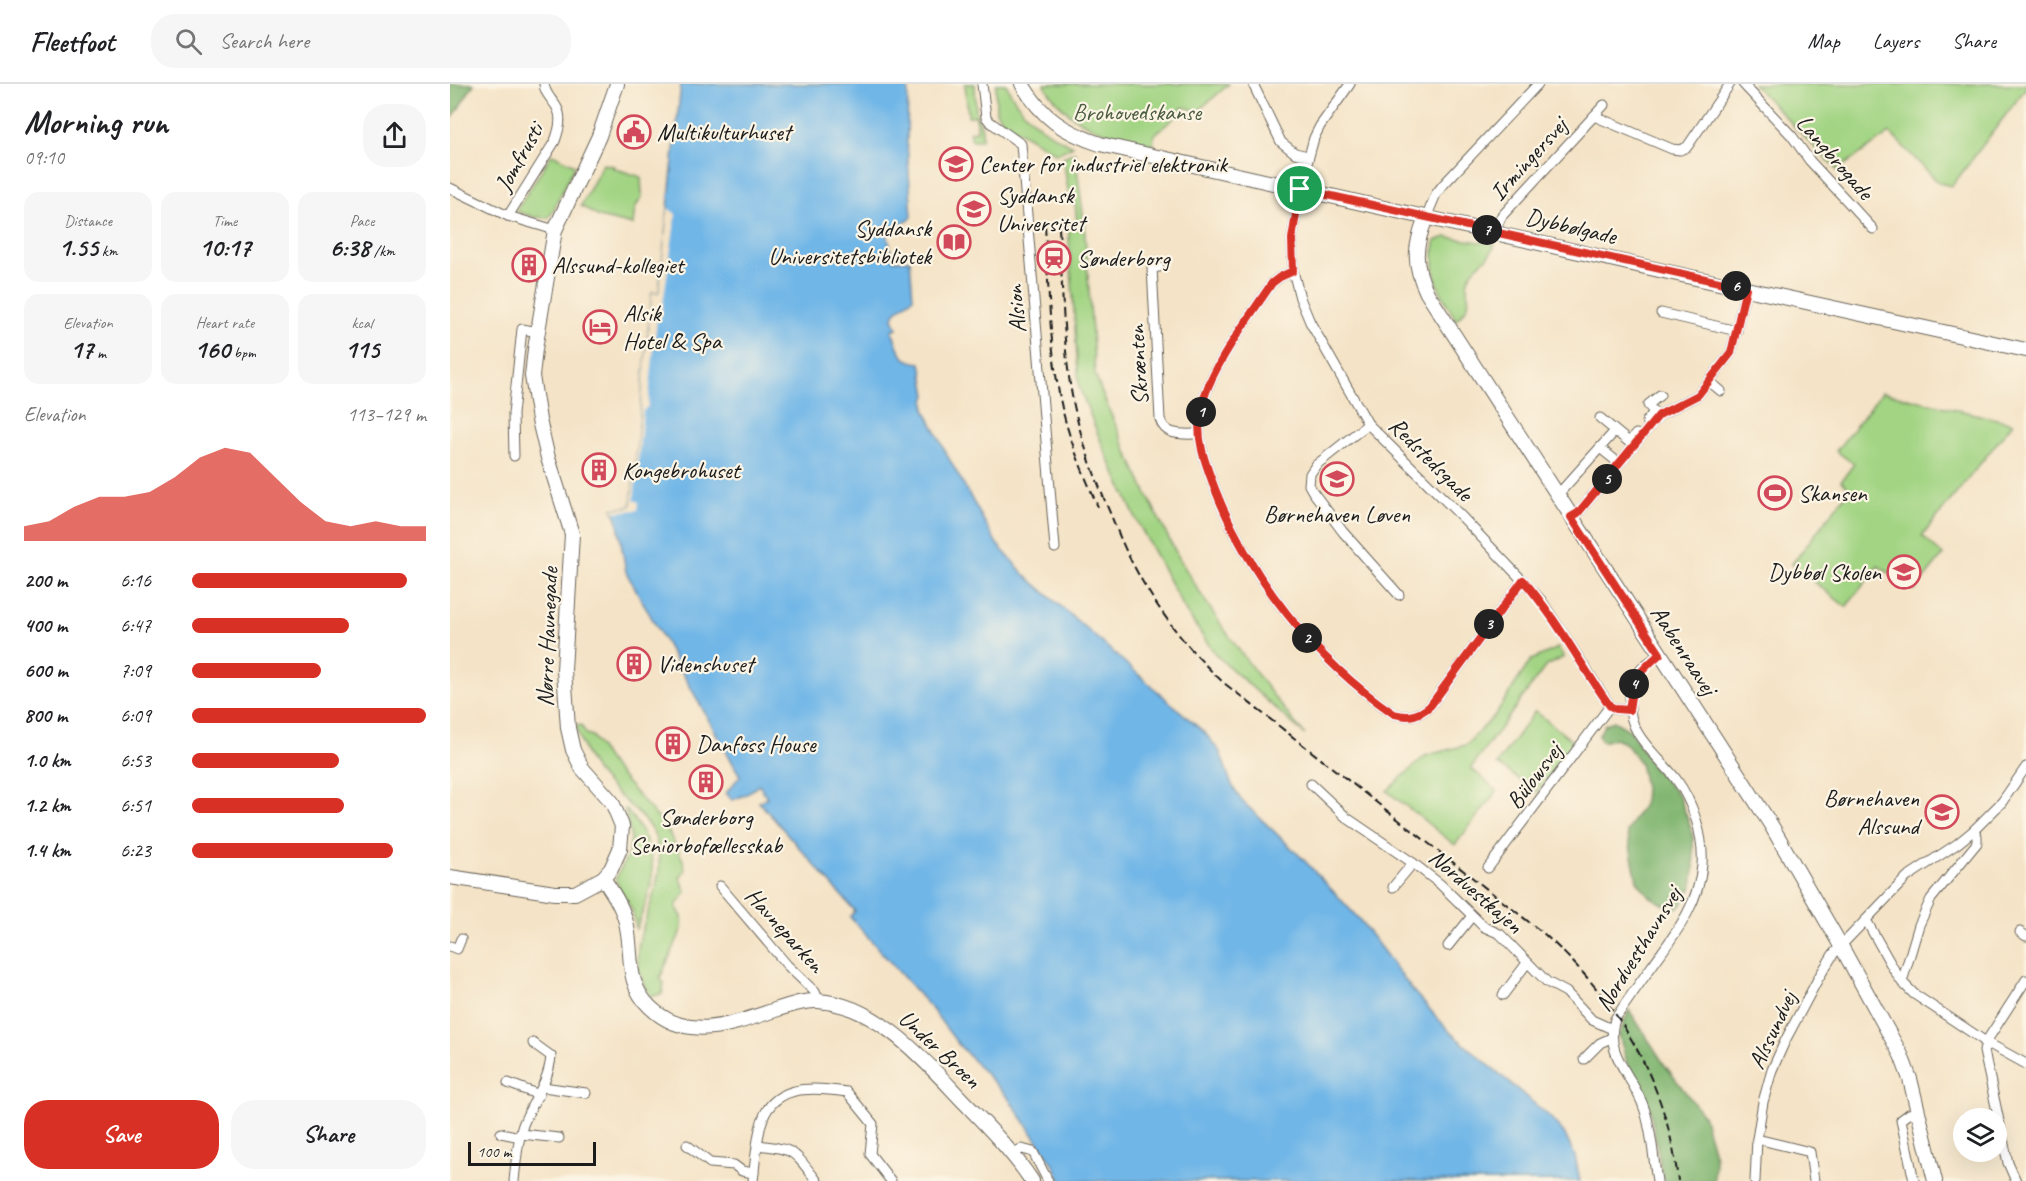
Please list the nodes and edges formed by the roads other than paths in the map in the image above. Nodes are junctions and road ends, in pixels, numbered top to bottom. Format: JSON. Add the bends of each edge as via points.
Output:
{"nodes":[{"id":1,"x":544,"y":84,"type":"edge"},
{"id":2,"x":617,"y":84,"type":"edge"},
{"id":3,"x":982,"y":84,"type":"edge"},
{"id":4,"x":1022,"y":84,"type":"edge"},
{"id":5,"x":1253,"y":84,"type":"edge"},
{"id":6,"x":1350,"y":84,"type":"edge"},
{"id":7,"x":1538,"y":84,"type":"edge"},
{"id":8,"x":1730,"y":84,"type":"edge"},
{"id":9,"x":1743,"y":84,"type":"edge"},
{"id":10,"x":1604,"y":105,"type":"dead end"},
{"id":11,"x":1594,"y":116,"type":"junction"},
{"id":12,"x":1308,"y":156,"type":"junction"},
{"id":13,"x":450,"y":188,"type":"edge"},
{"id":14,"x":1300,"y":189,"type":"junction"},
{"id":15,"x":508,"y":216,"type":"junction"},
{"id":16,"x":1426,"y":218,"type":"junction"},
{"id":17,"x":1873,"y":229,"type":"dead end"},
{"id":18,"x":555,"y":230,"type":"junction"},
{"id":19,"x":1495,"y":232,"type":"junction"},
{"id":20,"x":1159,"y":267,"type":"dead end"},
{"id":21,"x":1293,"y":271,"type":"junction"},
{"id":22,"x":1746,"y":288,"type":"junction"},
{"id":23,"x":1661,"y":313,"type":"dead end"},
{"id":24,"x":1737,"y":331,"type":"junction"},
{"id":25,"x":538,"y":332,"type":"junction"},
{"id":26,"x":2026,"y":350,"type":"edge"},
{"id":27,"x":1709,"y":381,"type":"junction"},
{"id":28,"x":1721,"y":391,"type":"dead end"},
{"id":29,"x":1660,"y":395,"type":"dead end"},
{"id":30,"x":1600,"y":418,"type":"dead end"},
{"id":31,"x":1368,"y":424,"type":"junction"},
{"id":32,"x":1615,"y":431,"type":"junction"},
{"id":33,"x":1199,"y":434,"type":"junction"},
{"id":34,"x":1600,"y":448,"type":"junction"},
{"id":35,"x":514,"y":456,"type":"dead end"},
{"id":36,"x":1615,"y":460,"type":"dead end"},
{"id":37,"x":1555,"y":493,"type":"junction"},
{"id":38,"x":1571,"y":517,"type":"junction"},
{"id":39,"x":1055,"y":548,"type":"dead end"},
{"id":40,"x":1523,"y":580,"type":"junction"},
{"id":41,"x":1398,"y":595,"type":"dead end"},
{"id":42,"x":1660,"y":654,"type":"junction"},
{"id":43,"x":1610,"y":706,"type":"junction"},
{"id":44,"x":1629,"y":710,"type":"junction"},
{"id":45,"x":2026,"y":767,"type":"edge"},
{"id":46,"x":1311,"y":784,"type":"dead end"},
{"id":47,"x":1973,"y":831,"type":"junction"},
{"id":48,"x":1413,"y":862,"type":"junction"},
{"id":49,"x":1488,"y":868,"type":"dead end"},
{"id":50,"x":450,"y":877,"type":"edge"},
{"id":51,"x":603,"y":878,"type":"junction"},
{"id":52,"x":720,"y":886,"type":"dead end"},
{"id":53,"x":1393,"y":887,"type":"dead end"},
{"id":54,"x":1472,"y":916,"type":"junction"},
{"id":55,"x":1866,"y":920,"type":"junction"},
{"id":56,"x":461,"y":939,"type":"dead end"},
{"id":57,"x":450,"y":946,"type":"edge"},
{"id":58,"x":1448,"y":946,"type":"dead end"},
{"id":59,"x":1841,"y":946,"type":"junction"},
{"id":60,"x":1527,"y":963,"type":"junction"},
{"id":61,"x":2026,"y":980,"type":"edge"},
{"id":62,"x":1902,"y":982,"type":"junction"},
{"id":63,"x":1503,"y":995,"type":"dead end"},
{"id":64,"x":819,"y":1001,"type":"junction"},
{"id":65,"x":1611,"y":1033,"type":"junction"},
{"id":66,"x":1986,"y":1041,"type":"junction"},
{"id":67,"x":533,"y":1043,"type":"dead end"},
{"id":68,"x":1584,"y":1059,"type":"dead end"},
{"id":69,"x":2026,"y":1064,"type":"edge"},
{"id":70,"x":508,"y":1083,"type":"dead end"},
{"id":71,"x":541,"y":1091,"type":"junction"},
{"id":72,"x":586,"y":1093,"type":"dead end"},
{"id":73,"x":1919,"y":1112,"type":"junction"},
{"id":74,"x":501,"y":1133,"type":"dead end"},
{"id":75,"x":520,"y":1136,"type":"junction"},
{"id":76,"x":559,"y":1138,"type":"dead end"},
{"id":77,"x":1757,"y":1139,"type":"junction"},
{"id":78,"x":687,"y":1145,"type":"dead end"},
{"id":79,"x":757,"y":1145,"type":"junction"},
{"id":80,"x":1011,"y":1153,"type":"junction"},
{"id":81,"x":753,"y":1177,"type":"edge"},
{"id":82,"x":514,"y":1181,"type":"edge"},
{"id":83,"x":817,"y":1181,"type":"edge"},
{"id":84,"x":891,"y":1181,"type":"edge"},
{"id":85,"x":1032,"y":1181,"type":"edge"},
{"id":86,"x":1048,"y":1181,"type":"edge"},
{"id":87,"x":1657,"y":1181,"type":"edge"},
{"id":88,"x":1755,"y":1181,"type":"edge"},
{"id":89,"x":1814,"y":1181,"type":"edge"},
{"id":90,"x":1914,"y":1181,"type":"edge"},
{"id":91,"x":1935,"y":1181,"type":"edge"},
{"id":92,"x":2016,"y":1181,"type":"edge"}],
"edges":[{"from":1,"to":15,"type":"street","name":"Jomfrusti","via":[[560,119],[559,130]]},
{"from":2,"to":18,"type":"street","name":"Nørre Havnegade","via":[[599,136]]},
{"from":3,"to":39,"type":"street","name":"Alsion","via":[[986,117],[1021,144]]},
{"from":4,"to":14,"type":"street","name":"Dybbølgade","via":[[1049,119],[1077,136]]},
{"from":5,"to":12,"type":"street","via":[[1281,142],[1295,153]]},
{"from":6,"to":12,"type":"street","name":"Redstedsgade","via":[[1320,126]]},
{"from":7,"to":16,"type":"street","via":[[1443,184]]},
{"from":8,"to":11,"type":"street","name":"Irmingersvej","via":[[1687,147],[1680,150]]},
{"from":9,"to":17,"type":"street","name":"Langbrogade"},
{"from":10,"to":11,"type":"street","name":"Irmingersvej"},
{"from":11,"to":19,"type":"street","name":"Irmingersvej","via":[[1501,217]]},
{"from":12,"to":14,"type":"street","name":"Redstedsgade"},
{"from":13,"to":15,"type":"street"},
{"from":14,"to":16,"type":"street","name":"Dybbølgade"},
{"from":14,"to":21,"type":"street","name":"Redstedsgade","via":[[1292,239]]},
{"from":15,"to":18,"type":"street"},
{"from":16,"to":19,"type":"street","name":"Dybbølgade"},
{"from":16,"to":37,"type":"street","name":"Aabenraavej","via":[[1417,245],[1421,280]]},
{"from":18,"to":25,"type":"street","name":"Nørre Havnegade"},
{"from":19,"to":22,"type":"street","name":"Dybbølgade"},
{"from":20,"to":33,"type":"street","name":"Skrænten","via":[[1152,268],[1160,419],[1167,431]]},
{"from":21,"to":31,"type":"street","name":"Redstedsgade","via":[[1310,322]]},
{"from":21,"to":33,"type":"street","via":[[1272,283],[1214,374],[1200,414]]},
{"from":22,"to":24,"type":"street"},
{"from":22,"to":26,"type":"street","name":"Dybbølgade"},
{"from":23,"to":24,"type":"street"},
{"from":24,"to":27,"type":"street","via":[[1731,353]]},
{"from":25,"to":35,"type":"street","via":[[522,329],[513,414]]},
{"from":25,"to":51,"type":"street","name":"Nørre Havnegade","via":[[533,363],[535,398],[548,458],[572,534],[564,669],[568,728],[582,768],[612,802],[622,826],[620,849]]},
{"from":27,"to":28,"type":"street"},
{"from":27,"to":38,"type":"street","via":[[1698,395],[1659,415]]},
{"from":29,"to":32,"type":"street","via":[[1648,405],[1654,412],[1629,442]]},
{"from":30,"to":32,"type":"street"},
{"from":31,"to":40,"type":"street","name":"Redstedsgade"},
{"from":31,"to":41,"type":"street","via":[[1316,465],[1309,485],[1343,532]]},
{"from":32,"to":34,"type":"street"},
{"from":33,"to":40,"type":"street","via":[[1222,506],[1247,555],[1279,603],[1302,633],[1343,674],[1394,714],[1413,716],[1430,706]]},
{"from":34,"to":36,"type":"street"},
{"from":34,"to":37,"type":"street"},
{"from":37,"to":38,"type":"street","name":"Aabenraavej"},
{"from":38,"to":42,"type":"street","name":"Aabenraavej"},
{"from":40,"to":43,"type":"street","name":"Redstedsgade","via":[[1541,600]]},
{"from":42,"to":44,"type":"street","via":[[1641,669],[1631,690]]},
{"from":42,"to":59,"type":"street","name":"Aabenraavej","via":[[1771,825]]},
{"from":43,"to":44,"type":"street"},
{"from":43,"to":49,"type":"street","name":"Bülowsvej"},
{"from":44,"to":65,"type":"street","name":"Nordvesthavnsvej","via":[[1643,742],[1676,779],[1691,804],[1700,836],[1702,864],[1696,894],[1684,921],[1615,1019]]},
{"from":45,"to":47,"type":"street","name":"Alssundvej","via":[[2002,802]]},
{"from":46,"to":48,"type":"street","name":"Nordvestkajen","via":[[1347,818]]},
{"from":47,"to":55,"type":"street","name":"Alssundvej","via":[[1907,877]]},
{"from":47,"to":62,"type":"street","via":[[1977,843],[1931,899],[1918,925]]},
{"from":48,"to":53,"type":"street"},
{"from":48,"to":54,"type":"street","name":"Nordvestkajen"},
{"from":50,"to":51,"type":"street","via":[[555,893],[575,893]]},
{"from":51,"to":64,"type":"street","name":"Under Broen","via":[[627,925],[629,960],[638,993],[662,1017],[686,1026],[710,1028],[796,1003]]},
{"from":52,"to":64,"type":"street","name":"Havneparken"},
{"from":54,"to":58,"type":"street"},
{"from":54,"to":60,"type":"street","name":"Nordvestkajen","via":[[1500,934]]},
{"from":55,"to":59,"type":"street","name":"Alssundvej"},
{"from":55,"to":62,"type":"street"},
{"from":56,"to":57,"type":"street","via":[[457,949]]},
{"from":59,"to":73,"type":"street","name":"Aabenraavej","via":[[1901,1055]]},
{"from":59,"to":77,"type":"street","name":"Alssundvej","via":[[1819,977],[1772,1070]]},
{"from":60,"to":63,"type":"street"},
{"from":60,"to":65,"type":"street","name":"Nordvestkajen"},
{"from":61,"to":66,"type":"street"},
{"from":62,"to":66,"type":"street"},
{"from":64,"to":80,"type":"street","name":"Under Broen","via":[[862,1014],[903,1040]]},
{"from":65,"to":68,"type":"street"},
{"from":65,"to":87,"type":"street","name":"Nordvesthavnsvej","via":[[1620,1063],[1645,1110]]},
{"from":66,"to":69,"type":"street"},
{"from":66,"to":92,"type":"street","via":[[1984,1051],[2008,1163]]},
{"from":67,"to":71,"type":"street","via":[[551,1056],[550,1071]]},
{"from":70,"to":71,"type":"street"},
{"from":71,"to":72,"type":"street"},
{"from":71,"to":75,"type":"street"},
{"from":73,"to":90,"type":"street","via":[[1901,1120]]},
{"from":73,"to":91,"type":"street","name":"Aabenraavej"},
{"from":74,"to":75,"type":"street"},
{"from":75,"to":76,"type":"street"},
{"from":75,"to":82,"type":"street"},
{"from":77,"to":88,"type":"street","name":"Alssundvej"},
{"from":77,"to":89,"type":"street","via":[[1810,1152]]},
{"from":78,"to":81,"type":"street","via":[[710,1163],[734,1165]]},
{"from":79,"to":81,"type":"street"},
{"from":79,"to":83,"type":"street","via":[[792,1151]]},
{"from":79,"to":84,"type":"street","via":[[765,1114],[793,1089],[847,1092],[873,1124],[870,1154]]},
{"from":80,"to":85,"type":"street","name":"Under Broen"},
{"from":80,"to":86,"type":"street","via":[[1022,1149],[1033,1152]]}]}
